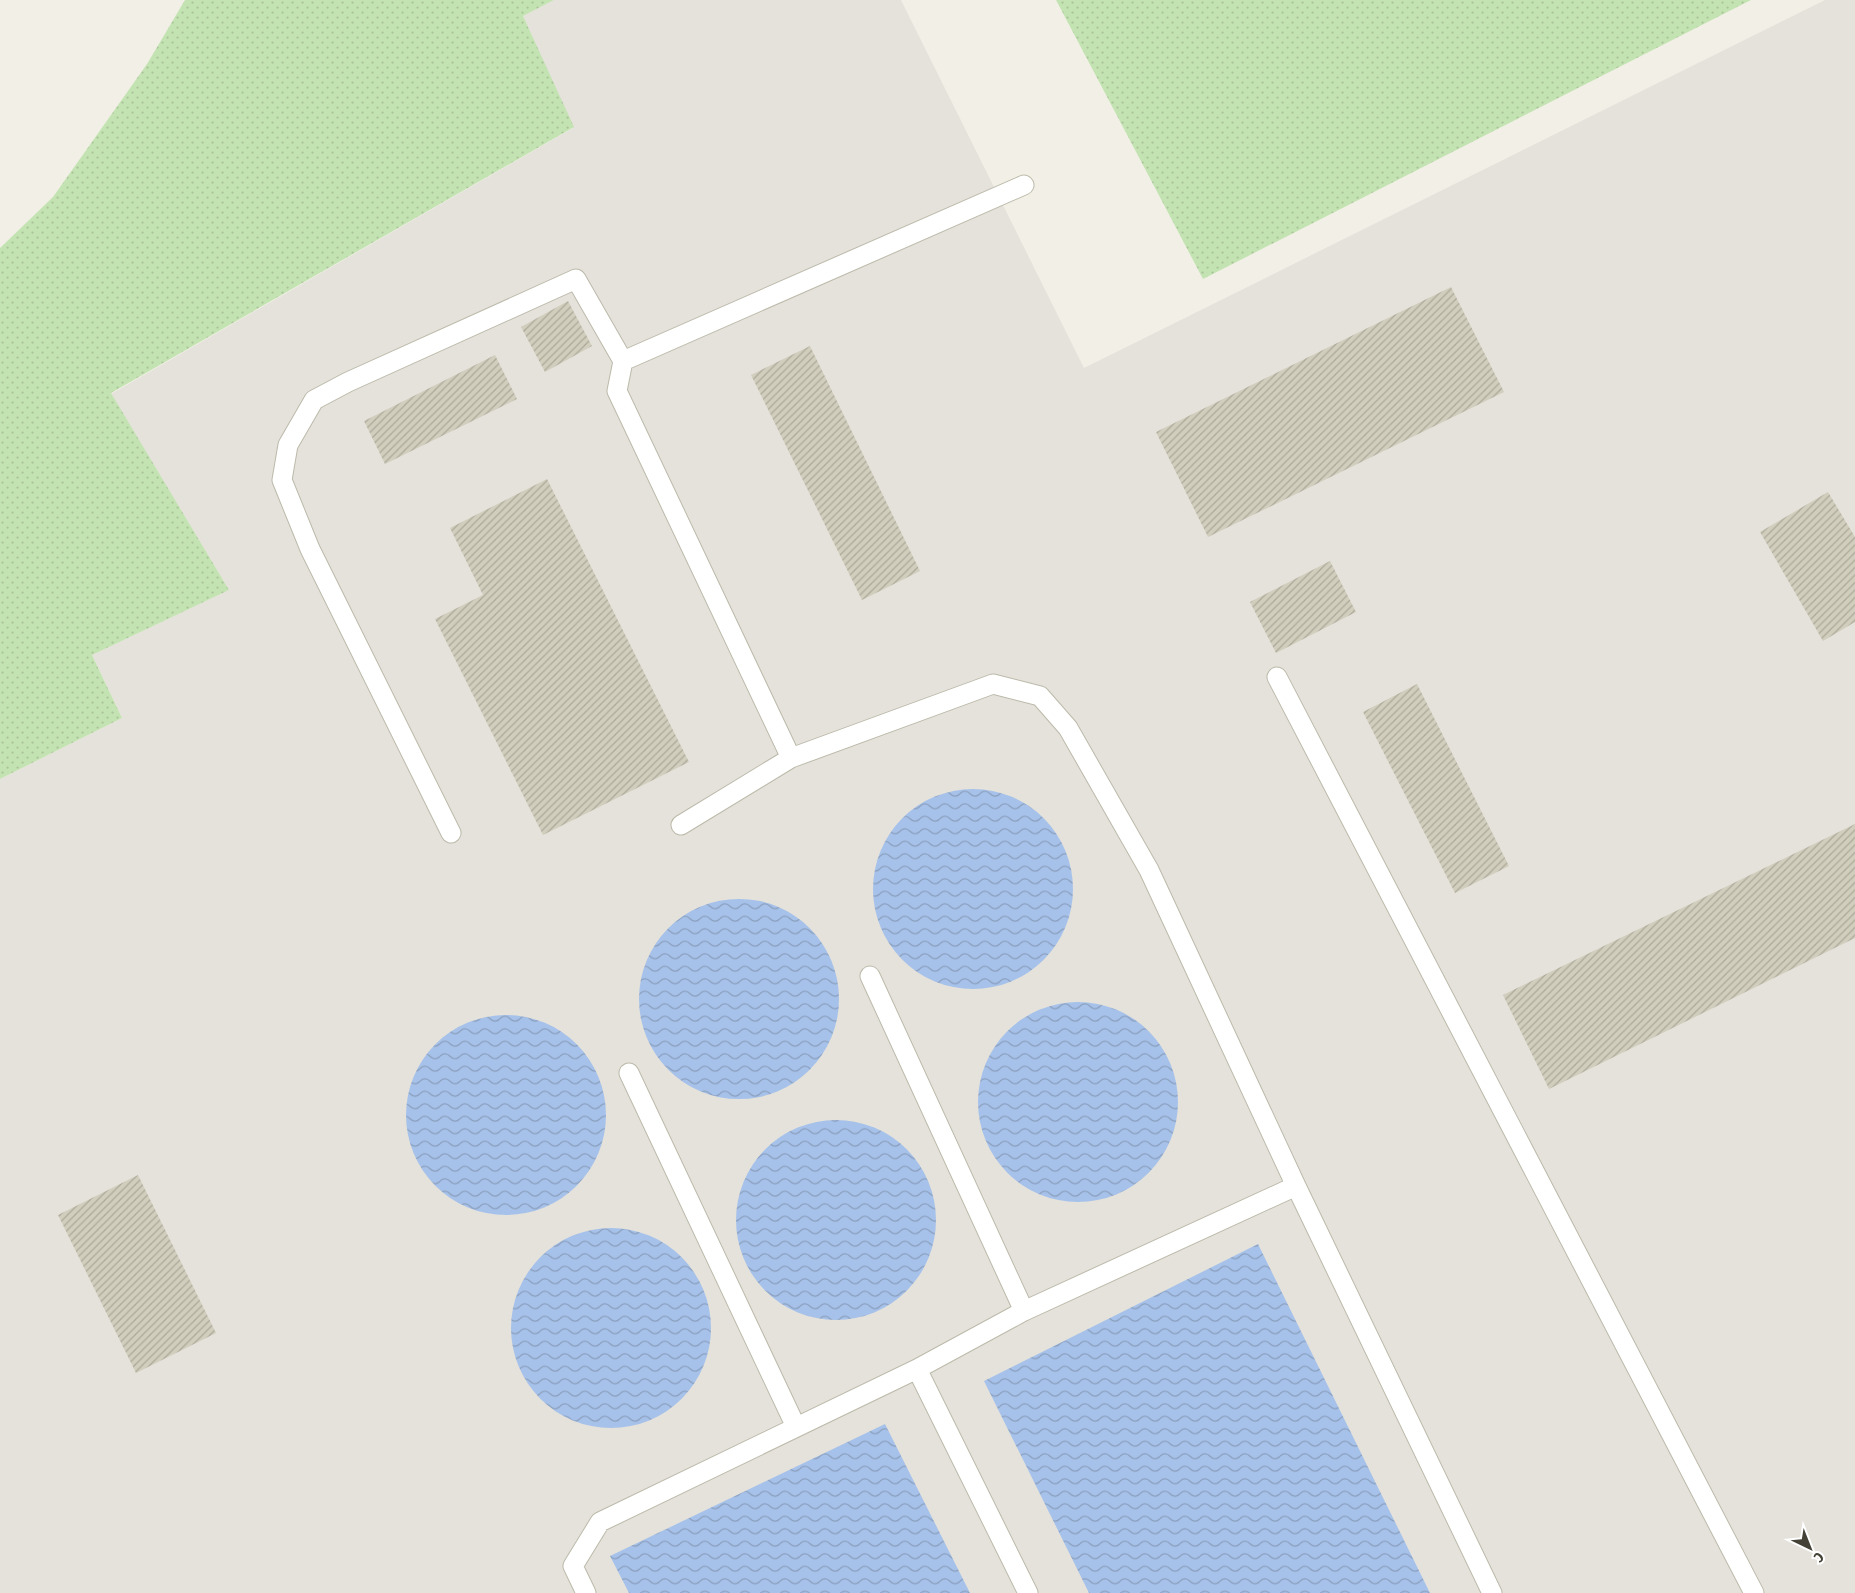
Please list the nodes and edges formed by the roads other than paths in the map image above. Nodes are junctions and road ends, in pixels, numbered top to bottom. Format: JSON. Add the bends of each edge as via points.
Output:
{"nodes":[{"id":1,"x":1024,"y":185,"type":"dead end"},
{"id":2,"x":623,"y":361,"type":"junction"},
{"id":3,"x":1278,"y":677,"type":"dead end"},
{"id":4,"x":792,"y":758,"type":"junction"},
{"id":5,"x":681,"y":826,"type":"dead end"},
{"id":6,"x":451,"y":833,"type":"dead end"},
{"id":7,"x":870,"y":976,"type":"dead end"},
{"id":8,"x":629,"y":1073,"type":"dead end"},
{"id":9,"x":1296,"y":1186,"type":"junction"},
{"id":10,"x":1024,"y":1311,"type":"junction"},
{"id":11,"x":917,"y":1368,"type":"junction"},
{"id":12,"x":796,"y":1427,"type":"junction"},
{"id":13,"x":586,"y":1593,"type":"edge"},
{"id":14,"x":1028,"y":1593,"type":"edge"},
{"id":15,"x":1492,"y":1593,"type":"edge"},
{"id":16,"x":1754,"y":1593,"type":"edge"}],
"edges":[{"from":1,"to":2,"type":"lane"},
{"from":2,"to":4,"type":"lane","via":[[617,391]]},
{"from":2,"to":6,"type":"lane","via":[[576,279],[314,400],[288,445],[282,480],[310,549]]},
{"from":3,"to":16,"type":"lane"},
{"from":4,"to":5,"type":"lane"},
{"from":4,"to":9,"type":"lane","via":[[993,684],[1040,696],[1068,728],[1149,870]]},
{"from":7,"to":10,"type":"lane"},
{"from":8,"to":12,"type":"lane"},
{"from":9,"to":10,"type":"lane"},
{"from":9,"to":15,"type":"lane"},
{"from":10,"to":11,"type":"lane"},
{"from":11,"to":12,"type":"lane"},
{"from":11,"to":14,"type":"lane"},
{"from":12,"to":13,"type":"lane","via":[[600,1522],[572,1566]]}]}
